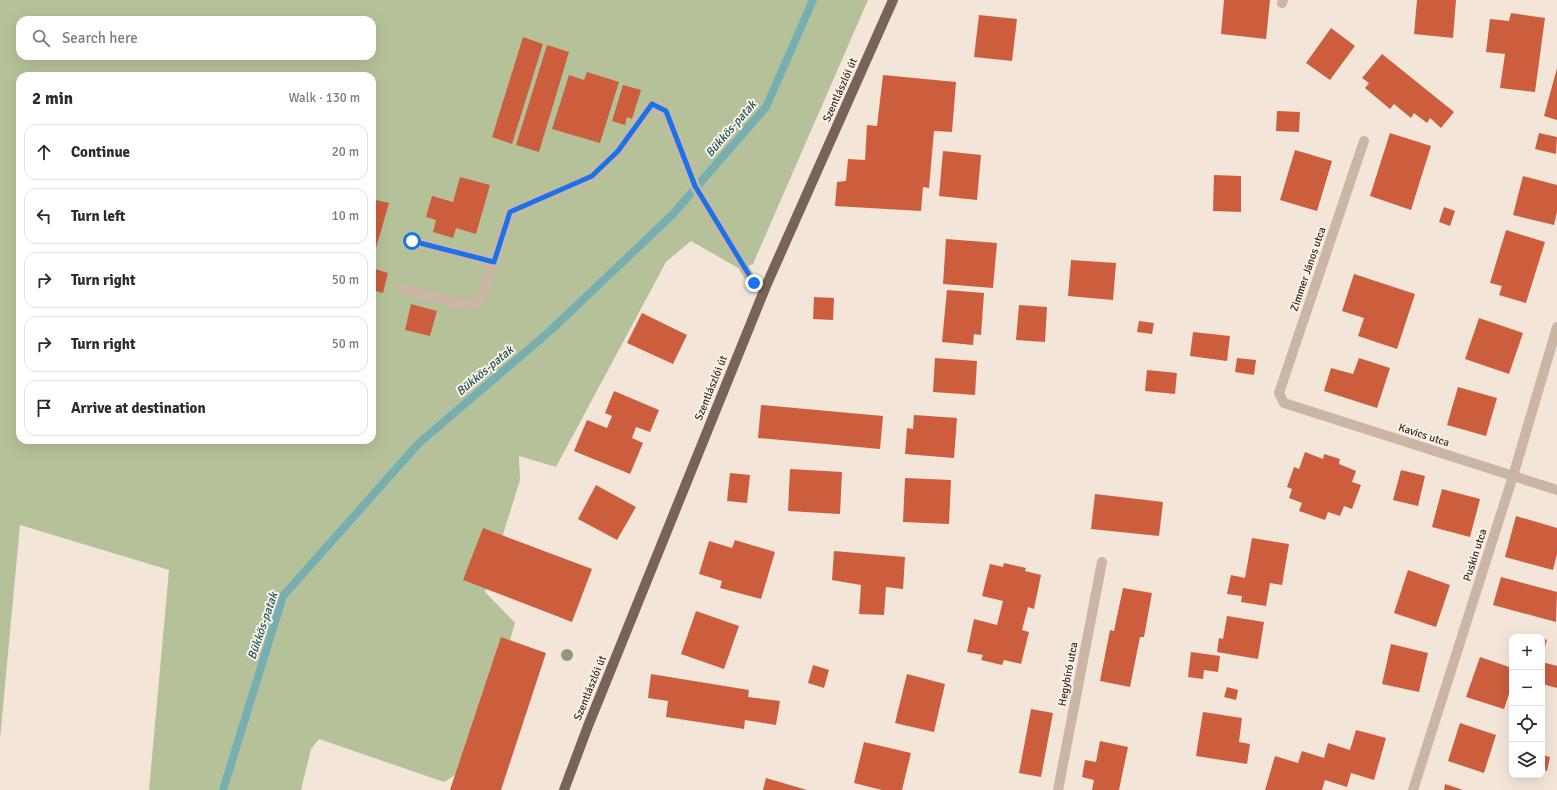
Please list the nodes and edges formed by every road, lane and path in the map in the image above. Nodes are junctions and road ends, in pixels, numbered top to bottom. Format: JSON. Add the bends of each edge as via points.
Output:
{"nodes":[{"id":1,"x":893,"y":0,"type":"edge"},
{"id":2,"x":1364,"y":141,"type":"dead end"},
{"id":3,"x":412,"y":241,"type":"dead end"},
{"id":4,"x":494,"y":262,"type":"junction"},
{"id":5,"x":766,"y":286,"type":"junction"},
{"id":6,"x":401,"y":289,"type":"dead end"},
{"id":7,"x":1557,"y":326,"type":"edge"},
{"id":8,"x":1284,"y":403,"type":"joint"},
{"id":9,"x":1513,"y":476,"type":"junction"},
{"id":10,"x":1557,"y":490,"type":"edge"},
{"id":11,"x":1102,"y":562,"type":"dead end"},
{"id":12,"x":564,"y":790,"type":"edge"},
{"id":13,"x":1058,"y":790,"type":"edge"},
{"id":14,"x":1413,"y":790,"type":"edge"}],
"edges":[{"from":1,"to":5,"type":"main road","name":"Szentlászlói út"},
{"from":2,"to":8,"type":"street","name":"Zimmer János utca","via":[[1279,393]]},
{"from":3,"to":4,"type":"street"},
{"from":4,"to":5,"type":"street","via":[[510,212],[592,176],[618,151],[652,104],[666,111],[695,186],[754,283]]},
{"from":4,"to":6,"type":"street","via":[[480,300],[469,306]]},
{"from":5,"to":12,"type":"main road","name":"Szentlászlói út"},
{"from":7,"to":9,"type":"street","name":"Puskin utca"},
{"from":8,"to":9,"type":"street","name":"Kavics utca"},
{"from":9,"to":10,"type":"street","name":"Kavics utca"},
{"from":9,"to":14,"type":"street","name":"Puskin utca"},
{"from":11,"to":13,"type":"street","name":"Hegybíró utca"}]}
